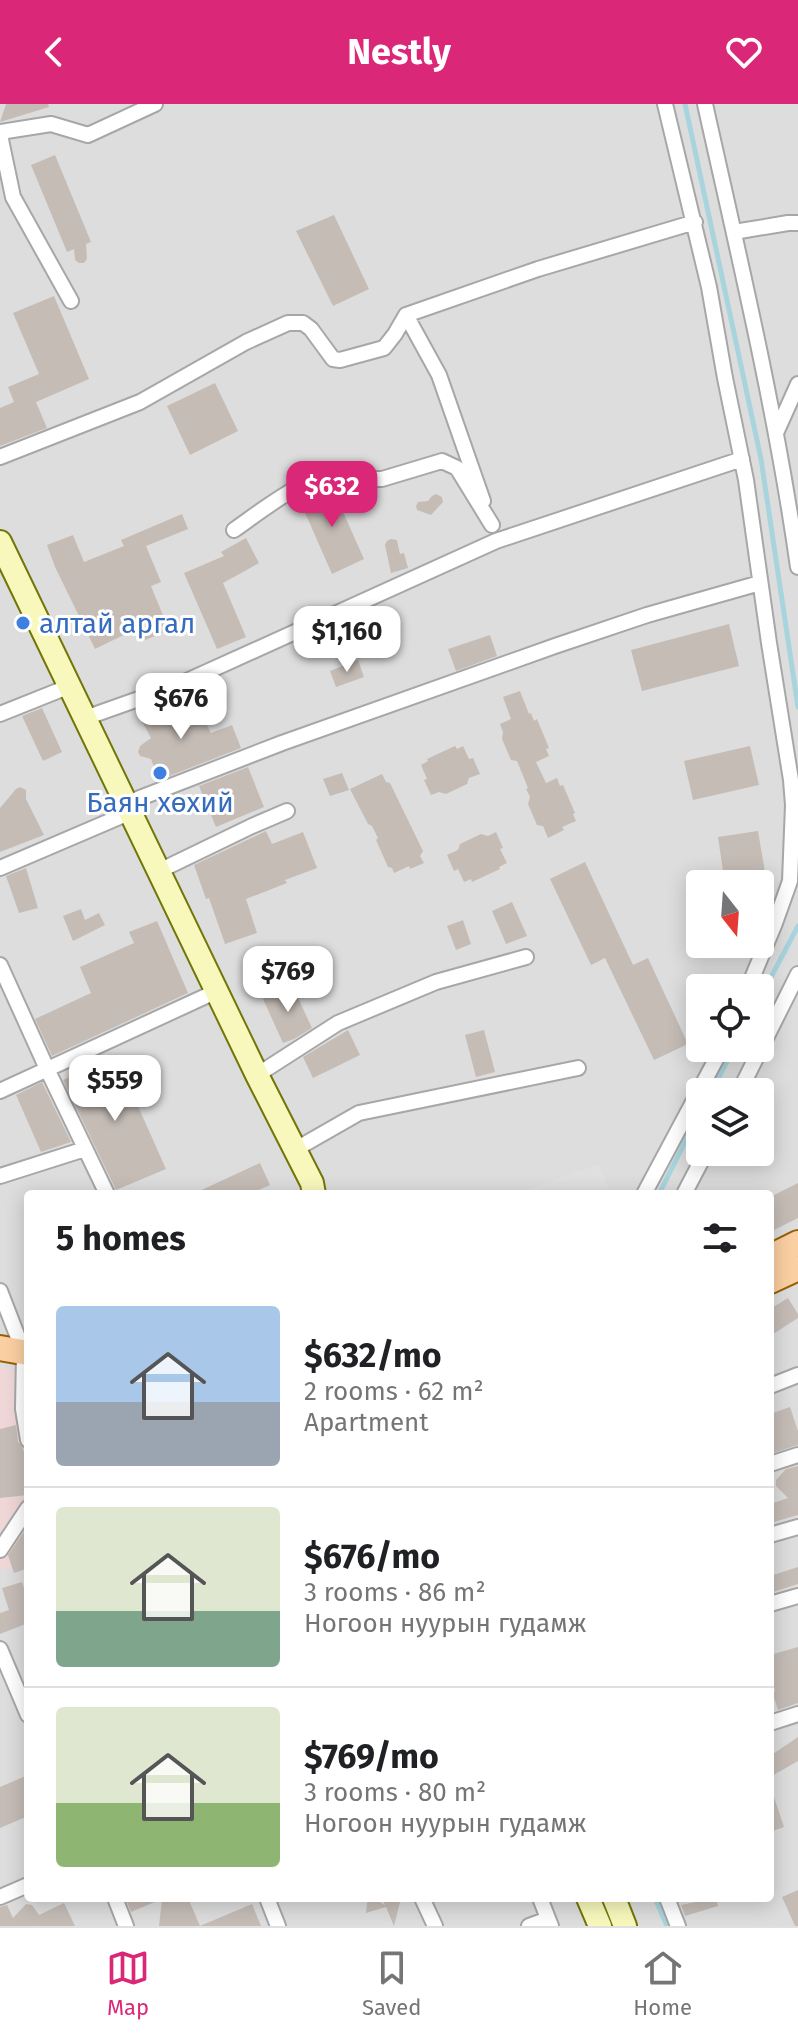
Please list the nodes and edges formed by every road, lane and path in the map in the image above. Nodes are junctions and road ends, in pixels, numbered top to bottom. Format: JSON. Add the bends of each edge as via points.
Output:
{"nodes":[{"id":1,"x":155,"y":104,"type":"edge"},
{"id":2,"x":665,"y":104,"type":"edge"},
{"id":3,"x":705,"y":104,"type":"edge"},
{"id":4,"x":0,"y":134,"type":"edge"},
{"id":5,"x":695,"y":222,"type":"junction"},
{"id":6,"x":798,"y":223,"type":"edge"},
{"id":7,"x":734,"y":232,"type":"junction"},
{"id":8,"x":71,"y":301,"type":"dead end"},
{"id":9,"x":406,"y":315,"type":"junction"},
{"id":10,"x":798,"y":384,"type":"edge"},
{"id":11,"x":776,"y":433,"type":"junction"},
{"id":12,"x":0,"y":457,"type":"edge"},
{"id":13,"x":742,"y":459,"type":"junction"},
{"id":14,"x":492,"y":525,"type":"junction"},
{"id":15,"x":234,"y":530,"type":"dead end"},
{"id":16,"x":0,"y":542,"type":"edge"},
{"id":17,"x":490,"y":544,"type":"junction"},
{"id":18,"x":798,"y":567,"type":"edge"},
{"id":19,"x":760,"y":583,"type":"junction"},
{"id":20,"x":70,"y":686,"type":"junction"},
{"id":21,"x":0,"y":714,"type":"edge"},
{"id":22,"x":85,"y":718,"type":"junction"},
{"id":23,"x":129,"y":807,"type":"junction"},
{"id":24,"x":287,"y":811,"type":"dead end"},
{"id":25,"x":0,"y":868,"type":"edge"},
{"id":26,"x":159,"y":871,"type":"junction"},
{"id":27,"x":526,"y":957,"type":"dead end"},
{"id":28,"x":0,"y":965,"type":"edge"},
{"id":29,"x":754,"y":974,"type":"edge"},
{"id":30,"x":798,"y":974,"type":"edge"},
{"id":31,"x":217,"y":991,"type":"junction"},
{"id":32,"x":715,"y":1062,"type":"edge"},
{"id":33,"x":578,"y":1068,"type":"dead end"},
{"id":34,"x":48,"y":1071,"type":"junction"},
{"id":35,"x":257,"y":1075,"type":"junction"},
{"id":36,"x":746,"y":1078,"type":"edge"},
{"id":37,"x":0,"y":1091,"type":"edge"},
{"id":38,"x":85,"y":1149,"type":"junction"},
{"id":39,"x":296,"y":1149,"type":"junction"},
{"id":40,"x":699,"y":1166,"type":"edge"},
{"id":41,"x":0,"y":1176,"type":"edge"},
{"id":42,"x":105,"y":1190,"type":"edge"},
{"id":43,"x":316,"y":1190,"type":"edge"},
{"id":44,"x":646,"y":1190,"type":"edge"},
{"id":45,"x":686,"y":1190,"type":"edge"},
{"id":46,"x":798,"y":1243,"type":"edge"},
{"id":47,"x":774,"y":1255,"type":"edge"},
{"id":48,"x":798,"y":1268,"type":"edge"},
{"id":49,"x":774,"y":1279,"type":"edge"},
{"id":50,"x":0,"y":1291,"type":"edge"},
{"id":51,"x":0,"y":1348,"type":"edge"},
{"id":52,"x":24,"y":1348,"type":"edge"},
{"id":53,"x":24,"y":1353,"type":"edge"},
{"id":54,"x":798,"y":1375,"type":"edge"},
{"id":55,"x":774,"y":1384,"type":"edge"},
{"id":56,"x":24,"y":1390,"type":"edge"},
{"id":57,"x":24,"y":1415,"type":"edge"},
{"id":58,"x":798,"y":1455,"type":"edge"},
{"id":59,"x":774,"y":1463,"type":"edge"},
{"id":60,"x":24,"y":1514,"type":"edge"},
{"id":61,"x":798,"y":1527,"type":"edge"},
{"id":62,"x":774,"y":1534,"type":"edge"},
{"id":63,"x":0,"y":1550,"type":"edge"},
{"id":64,"x":798,"y":1596,"type":"edge"},
{"id":65,"x":774,"y":1603,"type":"edge"},
{"id":66,"x":0,"y":1649,"type":"edge"},
{"id":67,"x":24,"y":1706,"type":"edge"},
{"id":68,"x":798,"y":1714,"type":"edge"},
{"id":69,"x":774,"y":1722,"type":"edge"},
{"id":70,"x":24,"y":1887,"type":"edge"},
{"id":71,"x":0,"y":1897,"type":"edge"},
{"id":72,"x":117,"y":1902,"type":"edge"},
{"id":73,"x":269,"y":1902,"type":"edge"},
{"id":74,"x":424,"y":1902,"type":"edge"},
{"id":75,"x":542,"y":1902,"type":"edge"},
{"id":76,"x":590,"y":1902,"type":"edge"},
{"id":77,"x":616,"y":1902,"type":"edge"},
{"id":78,"x":669,"y":1902,"type":"edge"},
{"id":79,"x":550,"y":1922,"type":"edge"},
{"id":80,"x":126,"y":1926,"type":"edge"},
{"id":81,"x":278,"y":1926,"type":"edge"},
{"id":82,"x":435,"y":1926,"type":"edge"},
{"id":83,"x":529,"y":1926,"type":"edge"},
{"id":84,"x":600,"y":1926,"type":"edge"},
{"id":85,"x":625,"y":1926,"type":"edge"},
{"id":86,"x":678,"y":1926,"type":"edge"}],
"edges":[{"from":1,"to":4,"type":"street","via":[[88,135],[51,124]]},
{"from":2,"to":5,"type":"street"},
{"from":3,"to":7,"type":"street"},
{"from":4,"to":8,"type":"street","via":[[13,197]]},
{"from":5,"to":9,"type":"street"},
{"from":5,"to":13,"type":"street"},
{"from":6,"to":7,"type":"street"},
{"from":7,"to":11,"type":"street"},
{"from":9,"to":12,"type":"street","via":[[384,348],[340,360],[333,359],[303,323],[288,323],[140,402]]},
{"from":9,"to":14,"type":"street","via":[[439,375]]},
{"from":10,"to":11,"type":"street"},
{"from":11,"to":18,"type":"street"},
{"from":13,"to":17,"type":"street"},
{"from":13,"to":19,"type":"street"},
{"from":14,"to":15,"type":"street","via":[[457,468],[442,461],[382,479],[366,479],[354,471],[325,476],[290,490]]},
{"from":14,"to":17,"type":"street"},
{"from":16,"to":20,"type":"main road"},
{"from":17,"to":22,"type":"street","via":[[178,685]]},
{"from":19,"to":23,"type":"street","via":[[555,646],[282,743]]},
{"from":19,"to":29,"type":"street","via":[[793,805],[790,881]]},
{"from":20,"to":21,"type":"street"},
{"from":20,"to":22,"type":"main road"},
{"from":22,"to":23,"type":"main road"},
{"from":23,"to":25,"type":"street"},
{"from":23,"to":26,"type":"main road"},
{"from":24,"to":26,"type":"street"},
{"from":26,"to":31,"type":"main road"},
{"from":27,"to":35,"type":"street","via":[[436,982],[338,1023]]},
{"from":28,"to":34,"type":"street"},
{"from":30,"to":36,"type":"street"},
{"from":31,"to":34,"type":"street"},
{"from":31,"to":35,"type":"main road"},
{"from":32,"to":44,"type":"street"},
{"from":33,"to":39,"type":"street","via":[[359,1113]]},
{"from":34,"to":37,"type":"street"},
{"from":34,"to":38,"type":"street"},
{"from":35,"to":39,"type":"main road"},
{"from":38,"to":41,"type":"street"},
{"from":38,"to":42,"type":"street"},
{"from":39,"to":43,"type":"main road"},
{"from":40,"to":45,"type":"street"},
{"from":46,"to":47,"type":"main road"},
{"from":48,"to":49,"type":"main road"},
{"from":50,"to":52,"type":"street"},
{"from":51,"to":53,"type":"main road"},
{"from":54,"to":55,"type":"street"},
{"from":56,"to":57,"type":"street"},
{"from":58,"to":59,"type":"street"},
{"from":60,"to":63,"type":"street"},
{"from":61,"to":62,"type":"street"},
{"from":64,"to":65,"type":"street"},
{"from":66,"to":67,"type":"street"},
{"from":68,"to":69,"type":"street"},
{"from":70,"to":71,"type":"street"},
{"from":72,"to":80,"type":"street"},
{"from":73,"to":81,"type":"street"},
{"from":74,"to":82,"type":"street"},
{"from":75,"to":79,"type":"street"},
{"from":76,"to":84,"type":"main road"},
{"from":77,"to":85,"type":"main road"},
{"from":78,"to":86,"type":"street"},
{"from":79,"to":83,"type":"street"}]}
